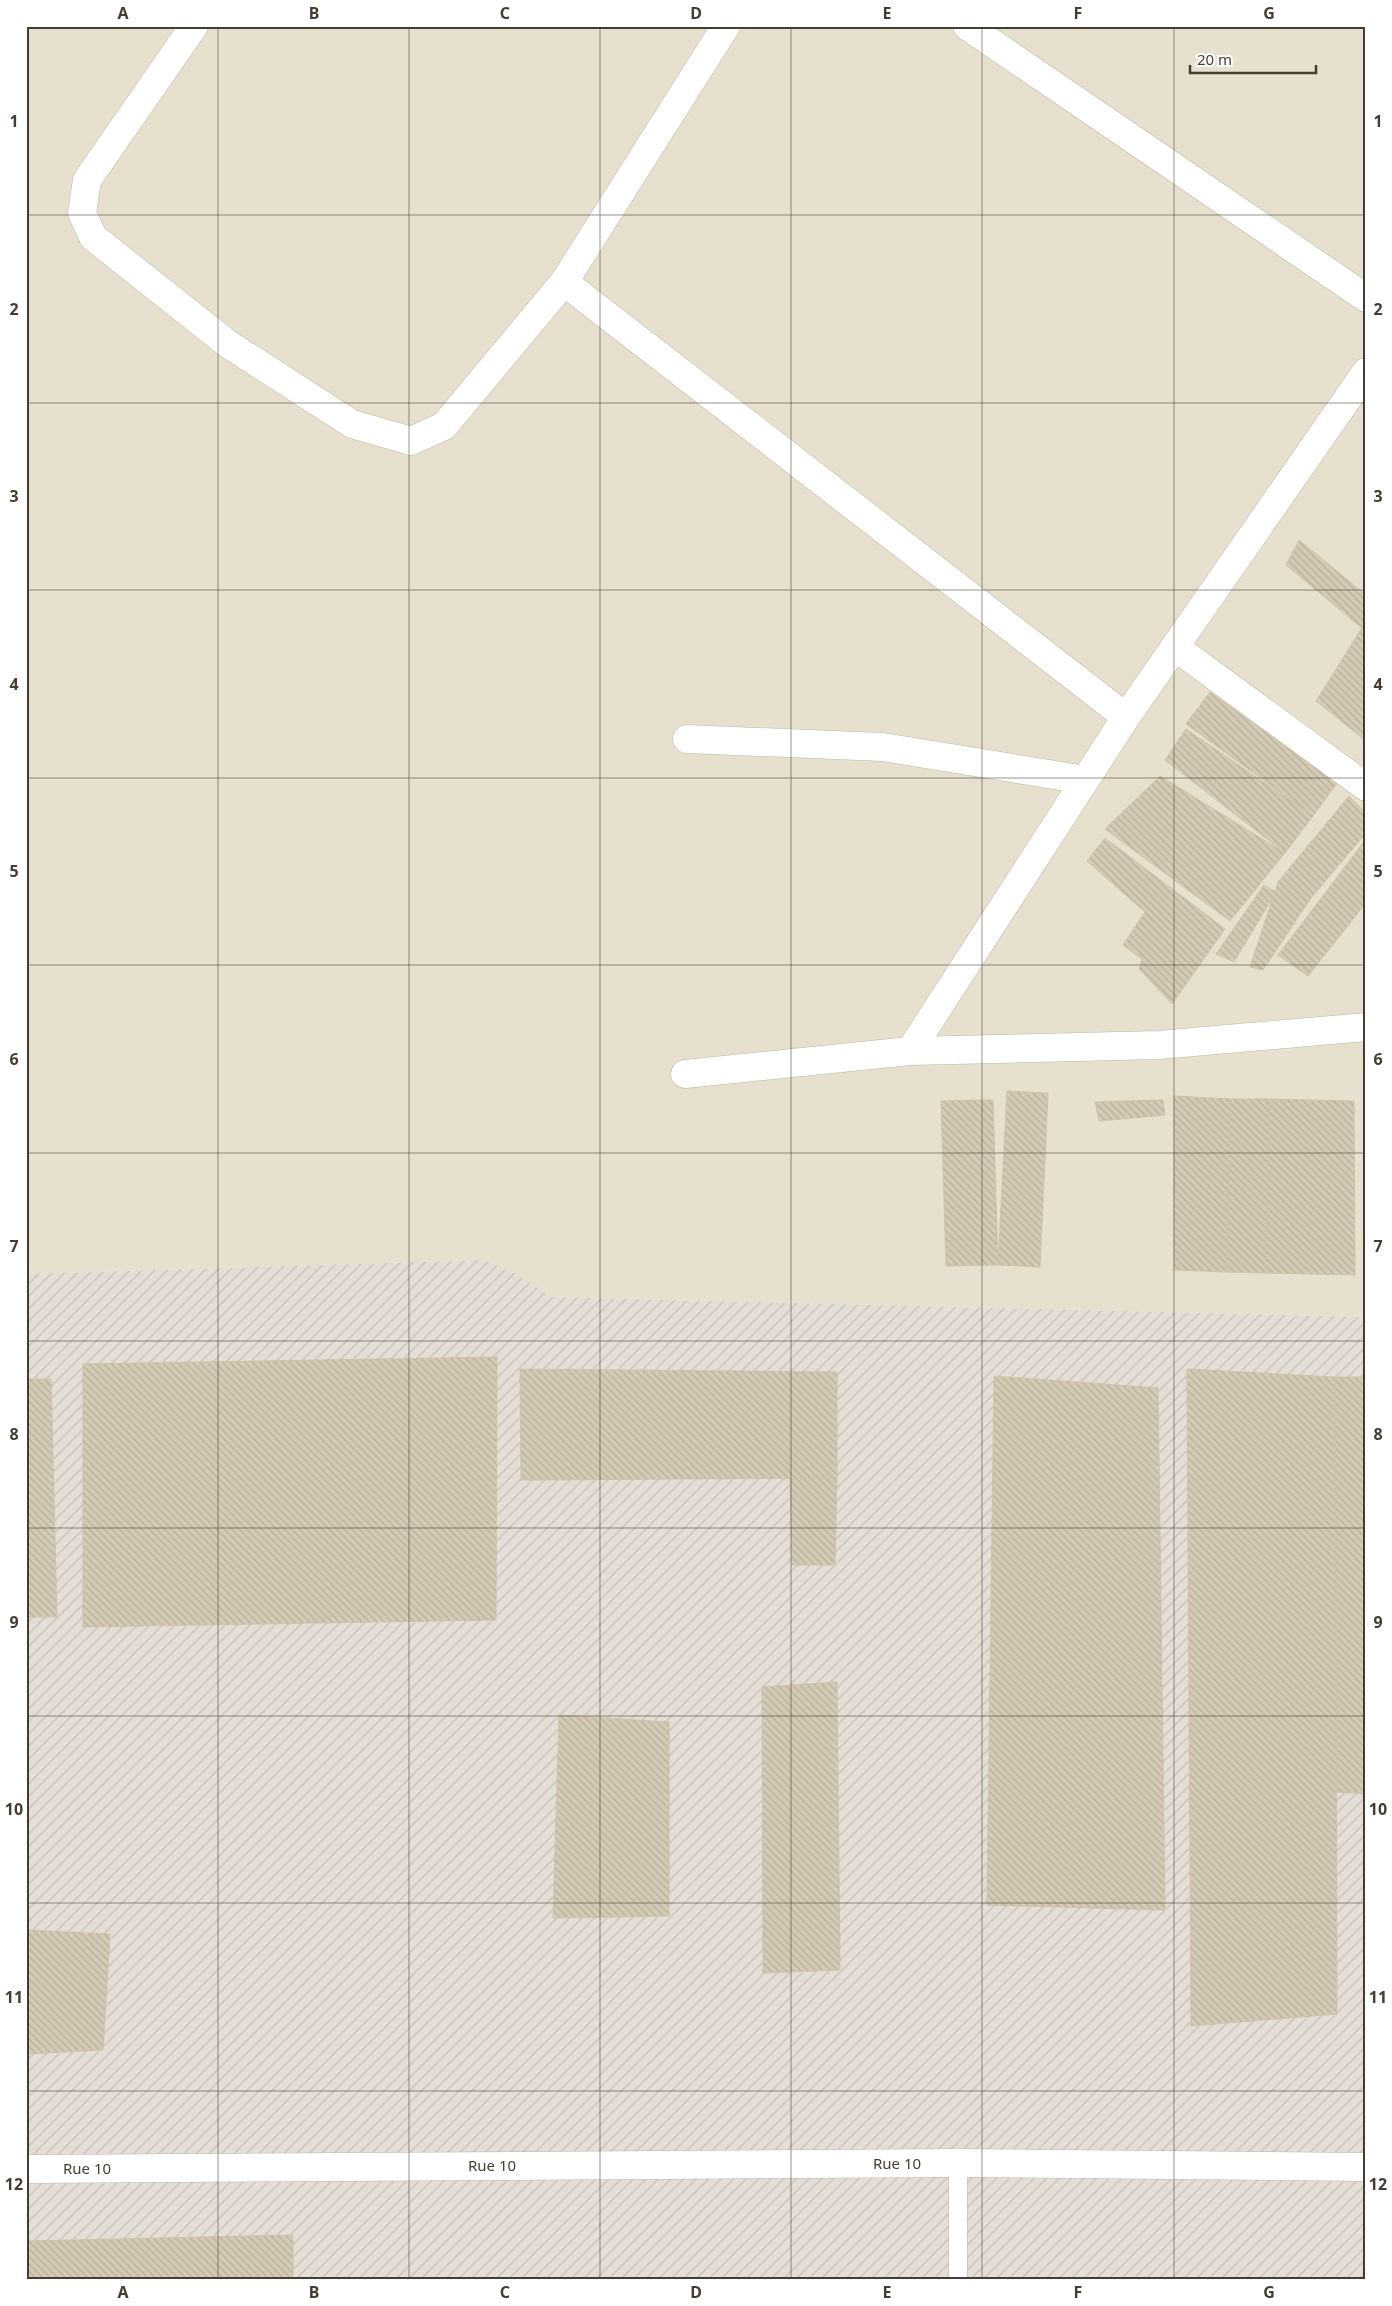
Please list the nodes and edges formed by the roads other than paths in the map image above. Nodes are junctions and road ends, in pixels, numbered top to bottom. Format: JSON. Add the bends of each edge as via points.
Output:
{"nodes":[{"id":1,"x":194,"y":26,"type":"edge"},
{"id":2,"x":726,"y":26,"type":"edge"},
{"id":3,"x":967,"y":26,"type":"edge"},
{"id":4,"x":564,"y":282,"type":"junction"},
{"id":5,"x":1366,"y":298,"type":"edge"},
{"id":6,"x":1366,"y":372,"type":"edge"},
{"id":7,"x":1175,"y":647,"type":"junction"},
{"id":8,"x":1126,"y":717,"type":"junction"},
{"id":9,"x":687,"y":740,"type":"dead end"},
{"id":10,"x":1085,"y":780,"type":"junction"},
{"id":11,"x":1366,"y":788,"type":"edge"},
{"id":12,"x":1366,"y":1026,"type":"edge"},
{"id":13,"x":910,"y":1051,"type":"junction"},
{"id":14,"x":685,"y":1074,"type":"dead end"},
{"id":15,"x":958,"y":2163,"type":"junction"},
{"id":16,"x":1366,"y":2167,"type":"edge"},
{"id":17,"x":26,"y":2169,"type":"edge"},
{"id":18,"x":958,"y":2280,"type":"edge"}],
"edges":[{"from":1,"to":4,"type":"street","via":[[86,180],[82,213],[93,237],[228,344],[352,424],[411,441],[444,426]]},
{"from":2,"to":4,"type":"street"},
{"from":3,"to":5,"type":"street"},
{"from":4,"to":8,"type":"street"},
{"from":6,"to":7,"type":"street"},
{"from":7,"to":8,"type":"street"},
{"from":7,"to":11,"type":"street"},
{"from":8,"to":10,"type":"street"},
{"from":9,"to":10,"type":"street","via":[[883,747]]},
{"from":10,"to":13,"type":"street"},
{"from":12,"to":13,"type":"street","via":[[1159,1045]]},
{"from":13,"to":14,"type":"street"},
{"from":15,"to":16,"type":"street","name":"Rue 10"},
{"from":15,"to":17,"type":"street","name":"Rue 10"},
{"from":15,"to":18,"type":"lane"}]}
